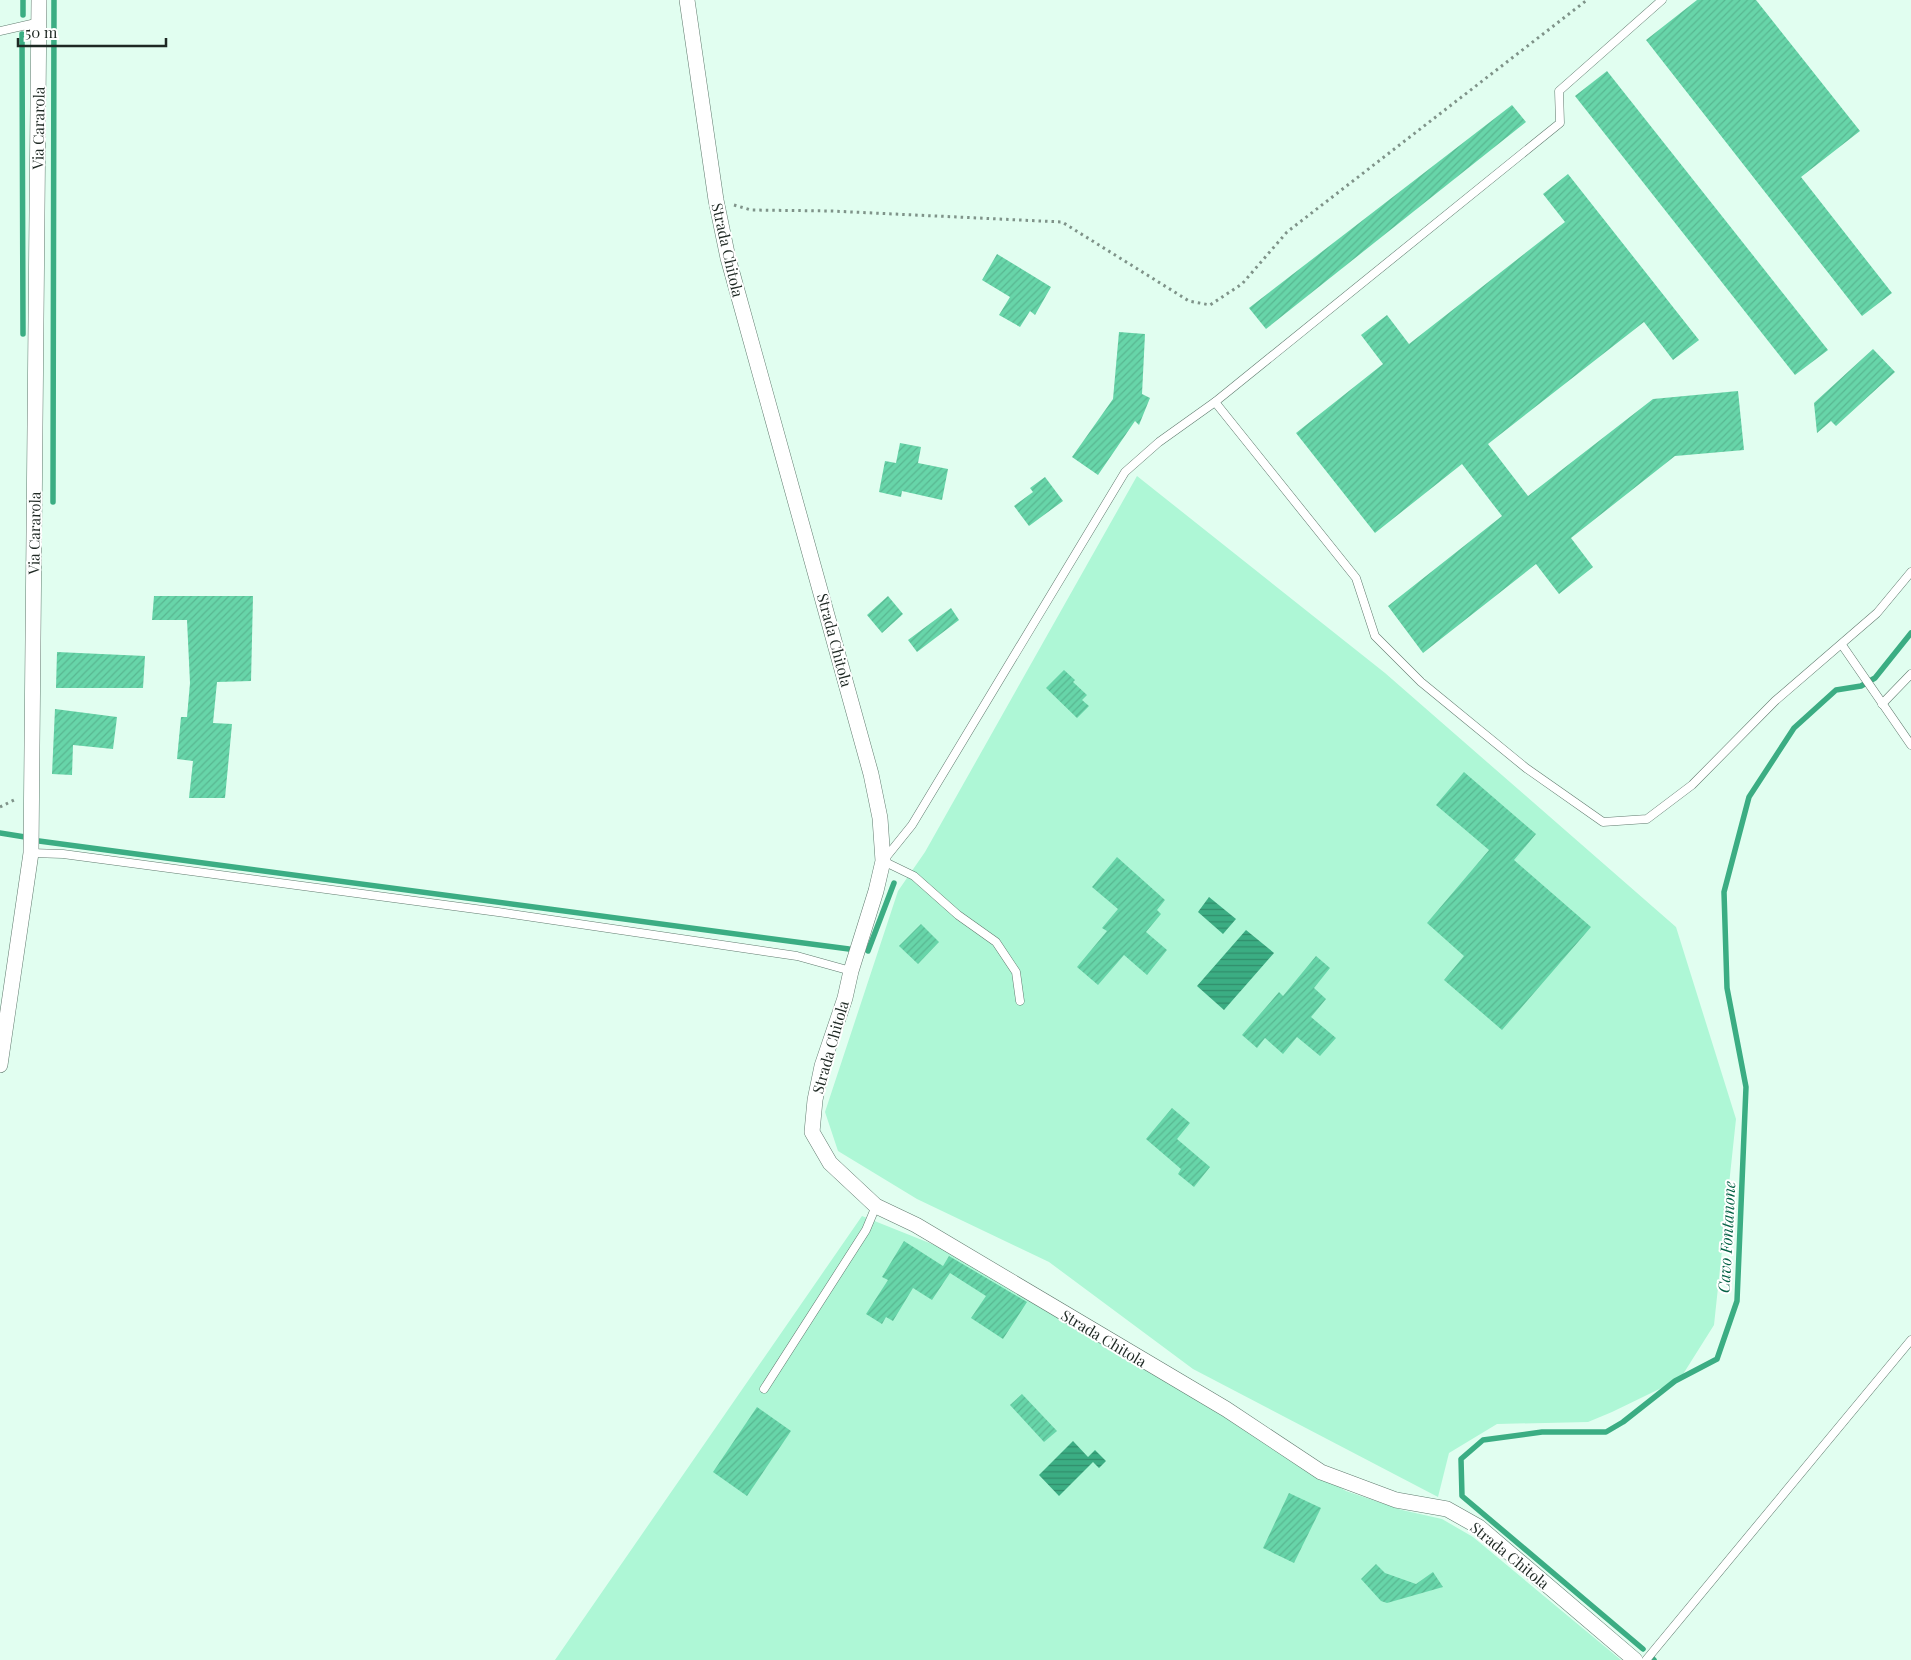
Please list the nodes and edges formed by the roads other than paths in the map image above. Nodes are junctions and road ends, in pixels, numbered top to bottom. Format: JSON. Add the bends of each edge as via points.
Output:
{"nodes":[{"id":1,"x":39,"y":0,"type":"edge"},
{"id":2,"x":687,"y":0,"type":"edge"},
{"id":3,"x":1662,"y":0,"type":"edge"},
{"id":4,"x":40,"y":22,"type":"junction"},
{"id":5,"x":0,"y":32,"type":"edge"},
{"id":6,"x":1215,"y":402,"type":"junction"},
{"id":7,"x":1911,"y":572,"type":"edge"},
{"id":8,"x":1842,"y":644,"type":"junction"},
{"id":9,"x":1911,"y":674,"type":"edge"},
{"id":10,"x":1882,"y":704,"type":"junction"},
{"id":11,"x":1911,"y":745,"type":"edge"},
{"id":12,"x":31,"y":852,"type":"junction"},
{"id":13,"x":883,"y":860,"type":"junction"},
{"id":14,"x":851,"y":971,"type":"junction"},
{"id":15,"x":1020,"y":1001,"type":"dead end"},
{"id":16,"x":0,"y":1065,"type":"edge"},
{"id":17,"x":876,"y":1206,"type":"junction"},
{"id":18,"x":1911,"y":1340,"type":"edge"},
{"id":19,"x":764,"y":1389,"type":"dead end"},
{"id":20,"x":1635,"y":1660,"type":"edge"},
{"id":21,"x":1646,"y":1660,"type":"edge"}],
"edges":[{"from":1,"to":4,"type":"street","name":"Via Cararola"},
{"from":2,"to":13,"type":"street","name":"Strada Chitola","via":[[716,200],[728,258],[871,774],[880,818]]},
{"from":3,"to":6,"type":"lane","via":[[1559,91],[1560,123]]},
{"from":4,"to":5,"type":"lane"},
{"from":4,"to":12,"type":"street","name":"Via Cararola"},
{"from":6,"to":8,"type":"lane","via":[[1356,578],[1375,636],[1436,694],[1526,768],[1603,822],[1647,819],[1692,785],[1775,701]]},
{"from":6,"to":13,"type":"lane","via":[[1159,442],[1125,472],[912,825]]},
{"from":7,"to":8,"type":"lane","via":[[1876,613]]},
{"from":8,"to":10,"type":"lane"},
{"from":9,"to":10,"type":"lane"},
{"from":10,"to":11,"type":"lane"},
{"from":12,"to":14,"type":"lane","via":[[518,915],[797,956]]},
{"from":12,"to":16,"type":"street","name":"Via Cararola"},
{"from":13,"to":14,"type":"street","name":"Strada Chitola"},
{"from":13,"to":15,"type":"lane","via":[[914,876],[958,915],[996,942],[1016,972]]},
{"from":14,"to":17,"type":"street","name":"Strada Chitola","via":[[822,1066],[812,1132],[830,1163]]},
{"from":17,"to":19,"type":"lane","via":[[866,1230]]},
{"from":17,"to":20,"type":"street","name":"Strada Chitola","via":[[916,1225],[1226,1409],[1321,1472],[1396,1500],[1455,1513],[1478,1527]]},
{"from":18,"to":21,"type":"lane"}]}
